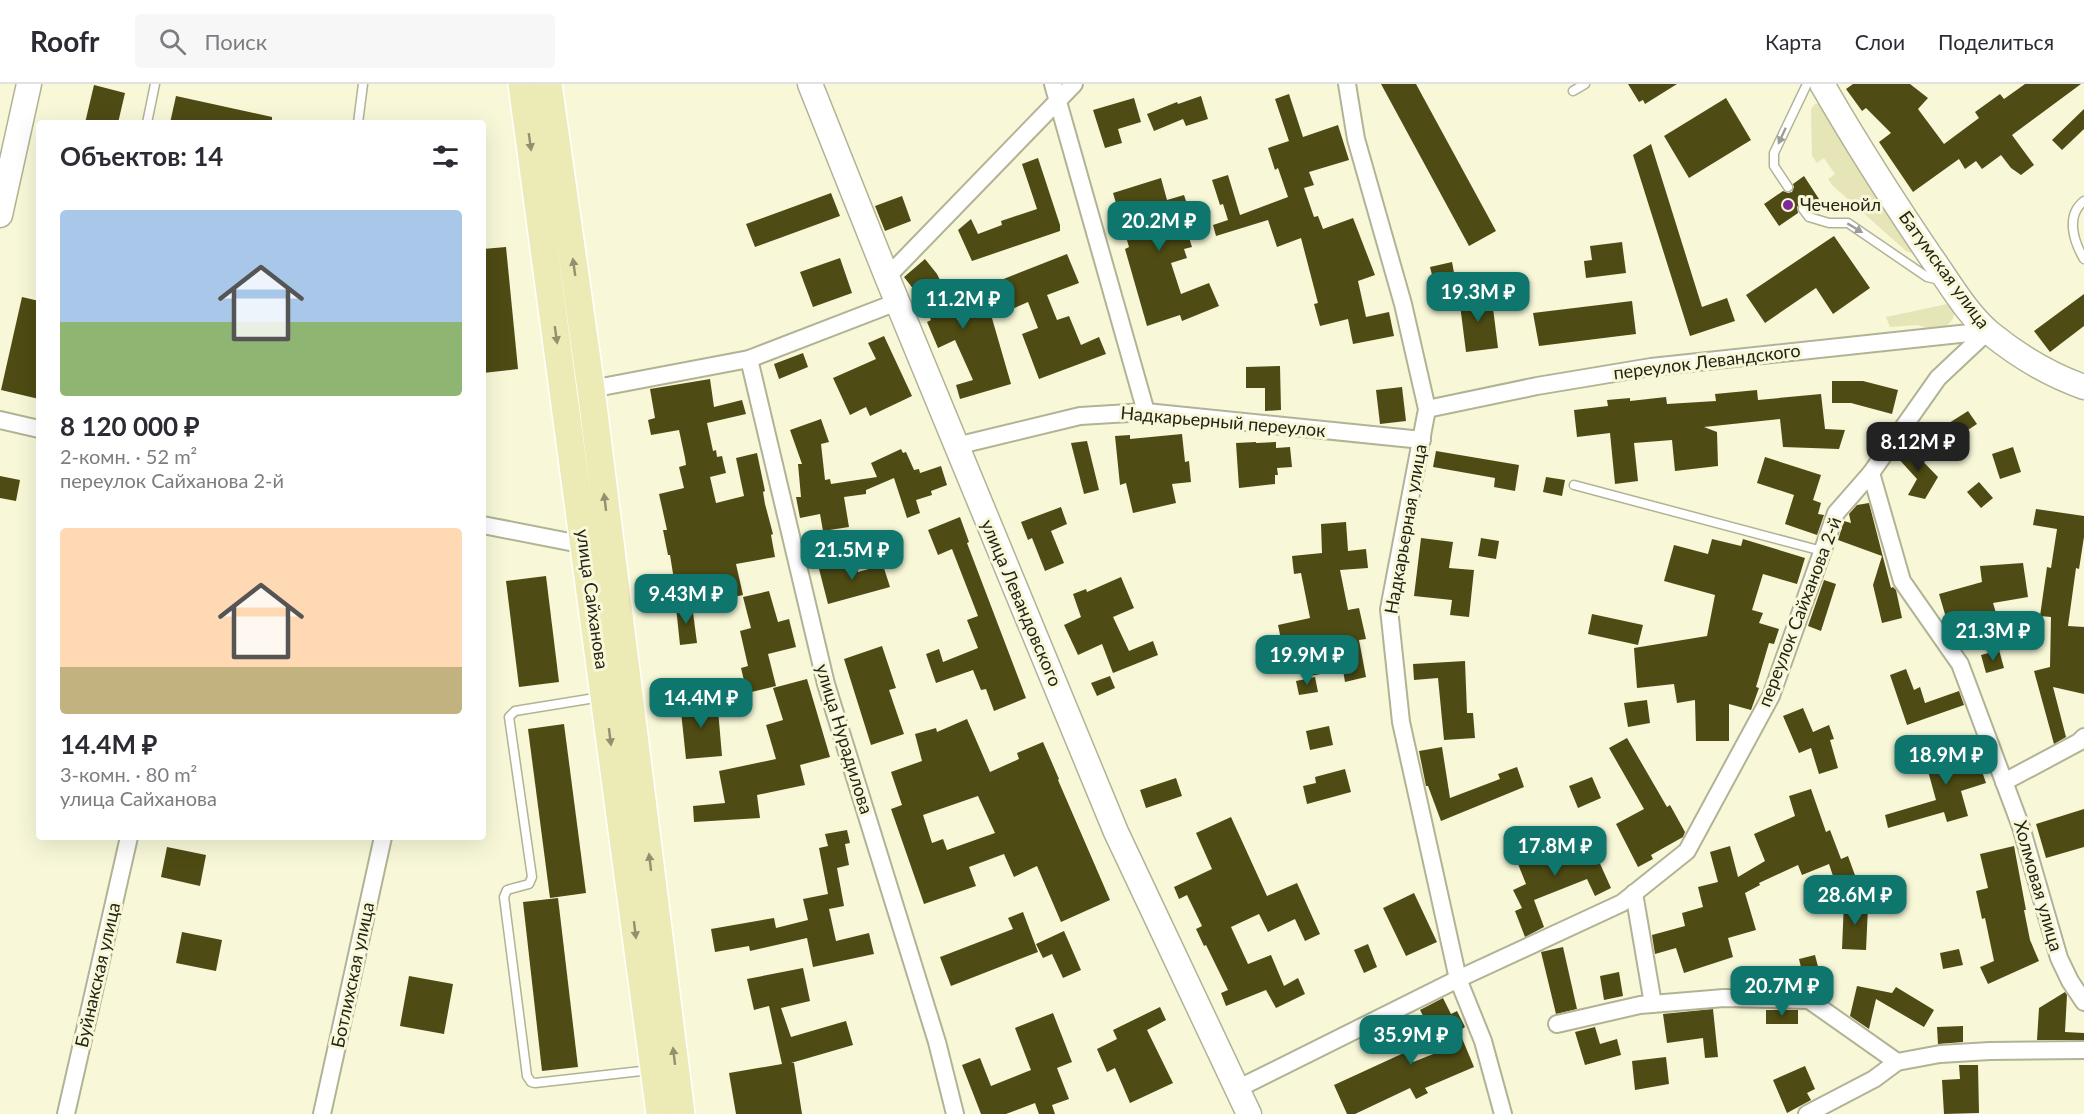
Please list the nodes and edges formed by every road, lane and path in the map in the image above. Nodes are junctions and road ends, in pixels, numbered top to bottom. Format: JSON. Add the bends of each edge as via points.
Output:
{"nodes":[{"id":1,"x":29,"y":84,"type":"edge"},
{"id":2,"x":155,"y":84,"type":"edge"},
{"id":3,"x":363,"y":84,"type":"edge"},
{"id":4,"x":522,"y":84,"type":"edge"},
{"id":5,"x":548,"y":84,"type":"edge"},
{"id":6,"x":810,"y":84,"type":"edge"},
{"id":7,"x":1053,"y":84,"type":"edge"},
{"id":8,"x":1074,"y":84,"type":"edge"},
{"id":9,"x":1347,"y":84,"type":"edge"},
{"id":10,"x":1585,"y":84,"type":"edge"},
{"id":11,"x":1822,"y":86,"type":"edge"},
{"id":12,"x":1574,"y":91,"type":"dead end"},
{"id":13,"x":1058,"y":103,"type":"junction"},
{"id":14,"x":148,"y":120,"type":"edge"},
{"id":15,"x":358,"y":120,"type":"edge"},
{"id":16,"x":1788,"y":187,"type":"dead end"},
{"id":17,"x":2084,"y":201,"type":"edge"},
{"id":18,"x":1803,"y":209,"type":"dead end"},
{"id":19,"x":0,"y":216,"type":"edge"},
{"id":20,"x":2084,"y":259,"type":"edge"},
{"id":21,"x":887,"y":277,"type":"junction"},
{"id":22,"x":1948,"y":281,"type":"junction"},
{"id":23,"x":897,"y":302,"type":"junction"},
{"id":24,"x":1988,"y":331,"type":"junction"},
{"id":25,"x":749,"y":359,"type":"junction"},
{"id":26,"x":2082,"y":383,"type":"edge"},
{"id":27,"x":591,"y":389,"type":"junction"},
{"id":28,"x":1427,"y":409,"type":"junction"},
{"id":29,"x":1146,"y":412,"type":"junction"},
{"id":30,"x":0,"y":420,"type":"edge"},
{"id":31,"x":36,"y":428,"type":"edge"},
{"id":32,"x":1422,"y":440,"type":"junction"},
{"id":33,"x":956,"y":447,"type":"junction"},
{"id":34,"x":1871,"y":472,"type":"junction"},
{"id":35,"x":1574,"y":485,"type":"dead end"},
{"id":36,"x":486,"y":525,"type":"edge"},
{"id":37,"x":597,"y":543,"type":"junction"},
{"id":38,"x":1822,"y":551,"type":"junction"},
{"id":39,"x":604,"y":696,"type":"junction"},
{"id":40,"x":2084,"y":737,"type":"edge"},
{"id":41,"x":2004,"y":782,"type":"junction"},
{"id":42,"x":128,"y":840,"type":"edge"},
{"id":43,"x":382,"y":840,"type":"edge"},
{"id":44,"x":1634,"y":893,"type":"junction"},
{"id":45,"x":1458,"y":980,"type":"junction"},
{"id":46,"x":2084,"y":1002,"type":"edge"},
{"id":47,"x":1653,"y":1004,"type":"junction"},
{"id":48,"x":1557,"y":1024,"type":"dead end"},
{"id":49,"x":2084,"y":1050,"type":"edge"},
{"id":50,"x":1897,"y":1062,"type":"junction"},
{"id":51,"x":654,"y":1070,"type":"junction"},
{"id":52,"x":1237,"y":1089,"type":"junction"},
{"id":53,"x":66,"y":1114,"type":"edge"},
{"id":54,"x":322,"y":1114,"type":"edge"},
{"id":55,"x":660,"y":1114,"type":"edge"},
{"id":56,"x":681,"y":1114,"type":"edge"},
{"id":57,"x":955,"y":1114,"type":"edge"},
{"id":58,"x":1249,"y":1114,"type":"edge"},
{"id":59,"x":1503,"y":1114,"type":"edge"},
{"id":60,"x":1807,"y":1114,"type":"edge"}],
"edges":[{"from":1,"to":19,"type":"street"},
{"from":2,"to":14,"type":"lane"},
{"from":3,"to":15,"type":"lane"},
{"from":4,"to":37,"type":"main road","name":"улица Сайханова","one_way":true},
{"from":27,"to":5,"type":"main road","name":"улица Сайханова","one_way":true},
{"from":6,"to":21,"type":"street","name":"улица Левандовского"},
{"from":7,"to":13,"type":"street"},
{"from":8,"to":13,"type":"street"},
{"from":9,"to":28,"type":"street","name":"Надкарьерная улица","via":[[1356,139],[1403,304]]},
{"from":10,"to":12,"type":"lane"},
{"from":11,"to":16,"type":"lane","one_way":true,"via":[[1774,153],[1774,166]]},
{"from":11,"to":22,"type":"street","name":"Батумская улица"},
{"from":13,"to":21,"type":"street"},
{"from":13,"to":29,"type":"street"},
{"from":17,"to":20,"type":"lane","via":[[2073,223],[2074,243]]},
{"from":18,"to":22,"type":"lane","one_way":true,"via":[[1809,217],[1848,223],[1928,277]]},
{"from":21,"to":23,"type":"street","name":"улица Левандовского"},
{"from":22,"to":24,"type":"street","name":"Батумская улица"},
{"from":23,"to":25,"type":"street"},
{"from":23,"to":33,"type":"street","name":"улица Левандовского"},
{"from":24,"to":26,"type":"street","name":"Батумская улица","via":[[2046,371]]},
{"from":24,"to":28,"type":"street","name":"переулок Левандского","via":[[1651,367]]},
{"from":24,"to":34,"type":"street","name":"переулок Сайханова 2-й","via":[[1938,378]]},
{"from":25,"to":27,"type":"street"},
{"from":25,"to":57,"type":"street","name":"улица Нурадилова","via":[[826,684],[937,1042]]},
{"from":37,"to":27,"type":"main road","name":"улица Сайханова","one_way":true},
{"from":28,"to":32,"type":"street","name":"Надкарьерная улица"},
{"from":29,"to":32,"type":"street","name":"Надкарьерный переулок"},
{"from":29,"to":33,"type":"street","name":"Надкарьерный переулок","via":[[1080,416]]},
{"from":30,"to":31,"type":"street"},
{"from":32,"to":45,"type":"street","name":"Надкарьерная улица","via":[[1389,609],[1401,722]]},
{"from":33,"to":52,"type":"street","name":"улица Левандовского","via":[[1116,832]]},
{"from":34,"to":38,"type":"street","name":"переулок Сайханова 2-й","via":[[1836,513]]},
{"from":34,"to":41,"type":"street","name":"Холмовая улица","via":[[1902,581],[1960,664]]},
{"from":35,"to":38,"type":"lane"},
{"from":36,"to":37,"type":"street"},
{"from":37,"to":39,"type":"main road","name":"улица Сайханова"},
{"from":56,"to":37,"type":"main road","name":"улица Сайханова","one_way":true},
{"from":38,"to":44,"type":"street","name":"переулок Сайханова 2-й","via":[[1771,696],[1687,851]]},
{"from":39,"to":51,"type":"main road","name":"улица Сайханова","one_way":true},
{"from":39,"to":51,"type":"lane","via":[[515,711],[509,717],[532,877],[529,884],[504,893],[527,1076],[535,1083]]},
{"from":40,"to":41,"type":"street"},
{"from":41,"to":46,"type":"street","name":"Холмовая улица","via":[[2059,958]]},
{"from":42,"to":53,"type":"street","name":"Буйнакская улица"},
{"from":43,"to":54,"type":"street","name":"Ботлихская улица"},
{"from":44,"to":45,"type":"street","name":"переулок Сайханова 2-й","via":[[1622,903]]},
{"from":44,"to":47,"type":"street"},
{"from":45,"to":52,"type":"street","name":"переулок Сайханова 2-й"},
{"from":45,"to":59,"type":"street","name":"Надкарьерная улица","via":[[1483,1041]]},
{"from":47,"to":48,"type":"street"},
{"from":47,"to":50,"type":"street","via":[[1724,998],[1809,1000]]},
{"from":49,"to":50,"type":"street","via":[[1940,1054]]},
{"from":50,"to":60,"type":"street","via":[[1874,1079]]},
{"from":51,"to":55,"type":"main road","name":"улица Сайханова"},
{"from":52,"to":58,"type":"street","name":"улица Левандовского"}]}
